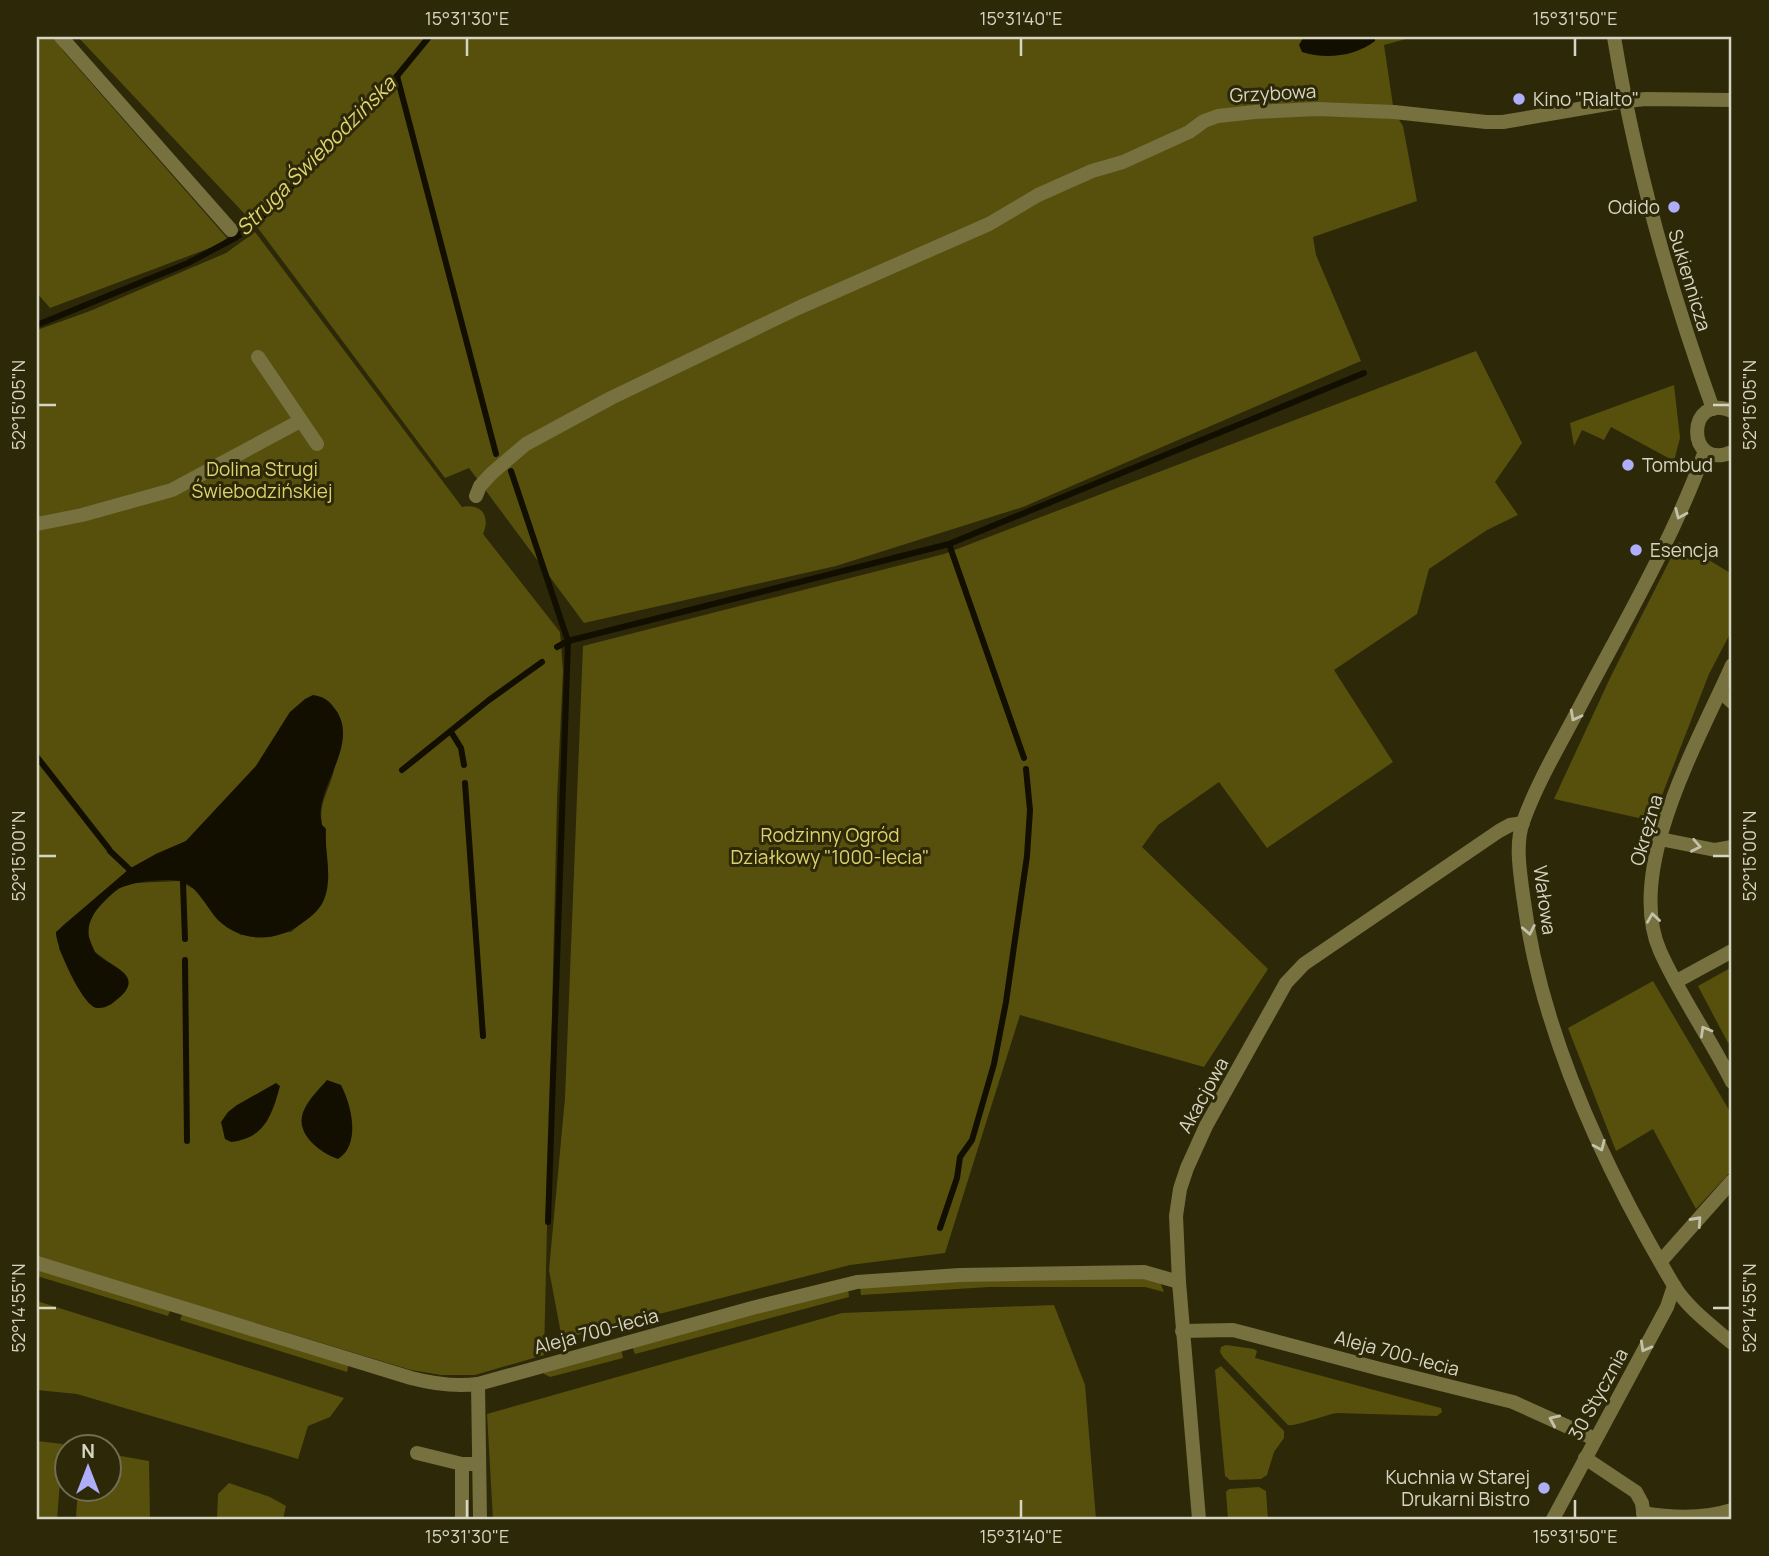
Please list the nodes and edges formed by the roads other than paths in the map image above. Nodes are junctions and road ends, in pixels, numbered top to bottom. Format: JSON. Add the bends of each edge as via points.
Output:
{"nodes":[{"id":1,"x":61,"y":37,"type":"edge"},
{"id":2,"x":1615,"y":37,"type":"edge"},
{"id":3,"x":1732,"y":100,"type":"edge"},
{"id":4,"x":1625,"y":101,"type":"junction"},
{"id":5,"x":231,"y":230,"type":"dead end"},
{"id":6,"x":258,"y":357,"type":"dead end"},
{"id":7,"x":1713,"y":409,"type":"junction"},
{"id":8,"x":1732,"y":411,"type":"edge"},
{"id":9,"x":300,"y":421,"type":"junction"},
{"id":10,"x":317,"y":444,"type":"dead end"},
{"id":11,"x":1705,"y":451,"type":"junction"},
{"id":12,"x":1732,"y":452,"type":"edge"},
{"id":13,"x":476,"y":496,"type":"dead end"},
{"id":14,"x":37,"y":524,"type":"edge"},
{"id":15,"x":1732,"y":665,"type":"edge"},
{"id":16,"x":1721,"y":692,"type":"junction"},
{"id":17,"x":1732,"y":702,"type":"edge"},
{"id":18,"x":1523,"y":823,"type":"junction"},
{"id":19,"x":1660,"y":839,"type":"junction"},
{"id":20,"x":1732,"y":847,"type":"edge"},
{"id":21,"x":1732,"y":951,"type":"edge"},
{"id":22,"x":1676,"y":981,"type":"junction"},
{"id":23,"x":1732,"y":1082,"type":"edge"},
{"id":24,"x":1732,"y":1181,"type":"edge"},
{"id":25,"x":1661,"y":1261,"type":"junction"},
{"id":26,"x":37,"y":1263,"type":"edge"},
{"id":27,"x":1179,"y":1282,"type":"junction"},
{"id":28,"x":1674,"y":1286,"type":"junction"},
{"id":29,"x":1182,"y":1331,"type":"junction"},
{"id":30,"x":1732,"y":1343,"type":"edge"},
{"id":31,"x":478,"y":1384,"type":"junction"},
{"id":32,"x":1595,"y":1438,"type":"junction"},
{"id":33,"x":417,"y":1453,"type":"dead end"},
{"id":34,"x":479,"y":1458,"type":"junction"},
{"id":35,"x":1585,"y":1458,"type":"junction"},
{"id":36,"x":462,"y":1464,"type":"junction"},
{"id":37,"x":1732,"y":1510,"type":"edge"},
{"id":38,"x":1644,"y":1516,"type":"edge"},
{"id":39,"x":462,"y":1519,"type":"edge"},
{"id":40,"x":480,"y":1519,"type":"edge"},
{"id":41,"x":1199,"y":1519,"type":"edge"},
{"id":42,"x":1553,"y":1519,"type":"edge"}],
"edges":[{"from":1,"to":5,"type":"street"},
{"from":2,"to":4,"type":"street","name":"Sukiennicza"},
{"from":3,"to":4,"type":"street","name":"Grzybowa"},
{"from":4,"to":7,"type":"street","name":"Sukiennicza","via":[[1662,257]]},
{"from":4,"to":13,"type":"street","name":"Grzybowa","via":[[1503,122],[1317,109],[1218,116],[701,353],[540,436],[492,473]]},
{"from":6,"to":9,"type":"street"},
{"from":7,"to":8,"type":"street"},
{"from":7,"to":11,"type":"street","via":[[1698,421],[1696,429]]},
{"from":9,"to":10,"type":"street"},
{"from":9,"to":14,"type":"street","via":[[172,490]]},
{"from":11,"to":12,"type":"street","via":[[1718,455]]},
{"from":11,"to":18,"type":"street","name":"Wałowa","one_way":true,"via":[[1669,538]]},
{"from":15,"to":16,"type":"street","name":"Okrężna"},
{"from":16,"to":17,"type":"street"},
{"from":16,"to":19,"type":"street","name":"Okrężna"},
{"from":18,"to":25,"type":"street","name":"Wałowa","one_way":true,"via":[[1519,845],[1528,932],[1554,1026],[1612,1174]]},
{"from":18,"to":27,"type":"street","name":"Akacjowa","via":[[1499,831],[1417,886],[1311,958],[1286,983],[1186,1168],[1176,1216]]},
{"from":19,"to":20,"type":"street","one_way":true,"via":[[1715,850]]},
{"from":22,"to":19,"type":"street","name":"Okrężna","one_way":true,"via":[[1660,950],[1651,904],[1653,860]]},
{"from":21,"to":22,"type":"street"},
{"from":23,"to":22,"type":"street","name":"Okrężna","one_way":true},
{"from":25,"to":24,"type":"street","one_way":true},
{"from":25,"to":28,"type":"street","name":"Wałowa"},
{"from":26,"to":31,"type":"street","name":"Aleja 700-lecia","via":[[411,1378],[444,1385]]},
{"from":27,"to":29,"type":"street","name":"Akacjowa"},
{"from":27,"to":31,"type":"street","name":"Aleja 700-lecia","via":[[1144,1272],[857,1282]]},
{"from":28,"to":30,"type":"street","name":"Wałowa"},
{"from":28,"to":32,"type":"street","name":"30 Stycznia","one_way":true},
{"from":32,"to":29,"type":"street","name":"Aleja 700-lecia","one_way":true,"via":[[1513,1402],[1233,1330]]},
{"from":29,"to":41,"type":"street","name":"Akacjowa"},
{"from":31,"to":34,"type":"street"},
{"from":32,"to":35,"type":"street","name":"30 Stycznia"},
{"from":33,"to":36,"type":"street"},
{"from":34,"to":36,"type":"street"},
{"from":34,"to":40,"type":"street"},
{"from":35,"to":38,"type":"street","via":[[1636,1492]]},
{"from":35,"to":42,"type":"street","name":"30 Stycznia"},
{"from":36,"to":39,"type":"street"},
{"from":37,"to":38,"type":"street"}]}
